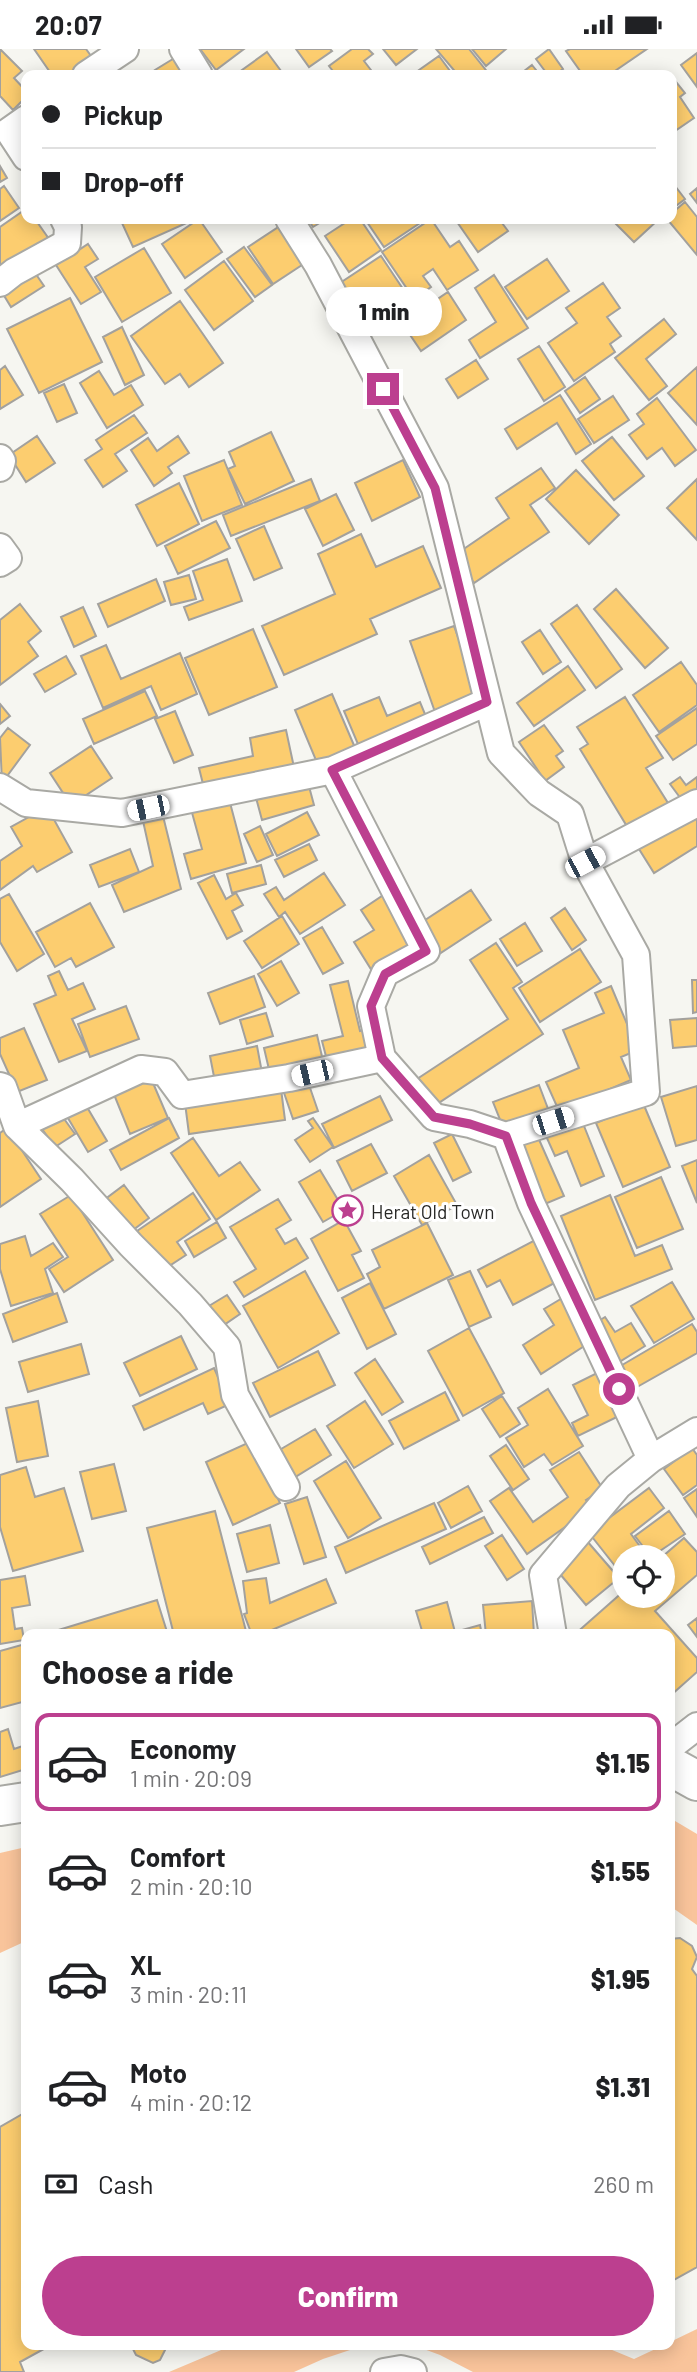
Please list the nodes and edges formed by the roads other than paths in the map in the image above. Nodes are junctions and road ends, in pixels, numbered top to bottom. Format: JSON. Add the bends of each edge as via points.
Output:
{"nodes":[{"id":1,"x":125,"y":49,"type":"edge"},
{"id":2,"x":183,"y":49,"type":"edge"},
{"id":3,"x":94,"y":70,"type":"edge"},
{"id":4,"x":197,"y":70,"type":"edge"},
{"id":5,"x":21,"y":122,"type":"edge"},
{"id":6,"x":21,"y":149,"type":"edge"},
{"id":7,"x":67,"y":224,"type":"edge"},
{"id":8,"x":292,"y":224,"type":"edge"},
{"id":9,"x":0,"y":283,"type":"edge"},
{"id":10,"x":0,"y":458,"type":"edge"},
{"id":11,"x":0,"y":468,"type":"edge"},
{"id":12,"x":0,"y":547,"type":"edge"},
{"id":13,"x":0,"y":563,"type":"edge"},
{"id":14,"x":487,"y":702,"type":"junction"},
{"id":15,"x":332,"y":770,"type":"junction"},
{"id":16,"x":0,"y":787,"type":"edge"},
{"id":17,"x":697,"y":803,"type":"edge"},
{"id":18,"x":585,"y":862,"type":"junction"},
{"id":19,"x":382,"y":1058,"type":"junction"},
{"id":20,"x":0,"y":1086,"type":"edge"},
{"id":21,"x":17,"y":1126,"type":"junction"},
{"id":22,"x":506,"y":1136,"type":"junction"},
{"id":23,"x":697,"y":1431,"type":"edge"},
{"id":24,"x":652,"y":1459,"type":"junction"},
{"id":25,"x":286,"y":1486,"type":"dead end"},
{"id":26,"x":551,"y":1629,"type":"edge"},
{"id":27,"x":697,"y":1726,"type":"edge"},
{"id":28,"x":675,"y":1743,"type":"edge"},
{"id":29,"x":675,"y":1769,"type":"edge"},
{"id":30,"x":697,"y":1781,"type":"edge"},
{"id":31,"x":21,"y":1802,"type":"edge"},
{"id":32,"x":0,"y":1807,"type":"edge"},
{"id":33,"x":384,"y":2372,"type":"edge"},
{"id":34,"x":413,"y":2372,"type":"edge"}],
"edges":[{"from":1,"to":3,"type":"street"},
{"from":2,"to":4,"type":"street"},
{"from":5,"to":6,"type":"street","via":[[9,131]]},
{"from":7,"to":9,"type":"street","via":[[67,243]]},
{"from":8,"to":14,"type":"street","via":[[435,488]]},
{"from":10,"to":11,"type":"street"},
{"from":12,"to":13,"type":"street","via":[[8,558]]},
{"from":14,"to":15,"type":"street"},
{"from":14,"to":18,"type":"street","via":[[501,754],[539,793],[570,814]]},
{"from":15,"to":16,"type":"street","via":[[122,813],[26,803]]},
{"from":15,"to":19,"type":"street","via":[[426,951],[385,974],[371,1006]]},
{"from":17,"to":18,"type":"street"},
{"from":18,"to":22,"type":"street","via":[[636,955],[646,1092]]},
{"from":19,"to":21,"type":"street","via":[[289,1079],[182,1095],[164,1072],[141,1069]]},
{"from":19,"to":22,"type":"street","via":[[434,1117]]},
{"from":20,"to":21,"type":"street"},
{"from":21,"to":25,"type":"street","via":[[227,1347],[235,1395]]},
{"from":22,"to":24,"type":"street","via":[[531,1203]]},
{"from":23,"to":24,"type":"street"},
{"from":24,"to":26,"type":"street","via":[[618,1486],[543,1575]]},
{"from":27,"to":28,"type":"street"},
{"from":29,"to":30,"type":"street"},
{"from":31,"to":32,"type":"street"},
{"from":33,"to":34,"type":"street"}]}
